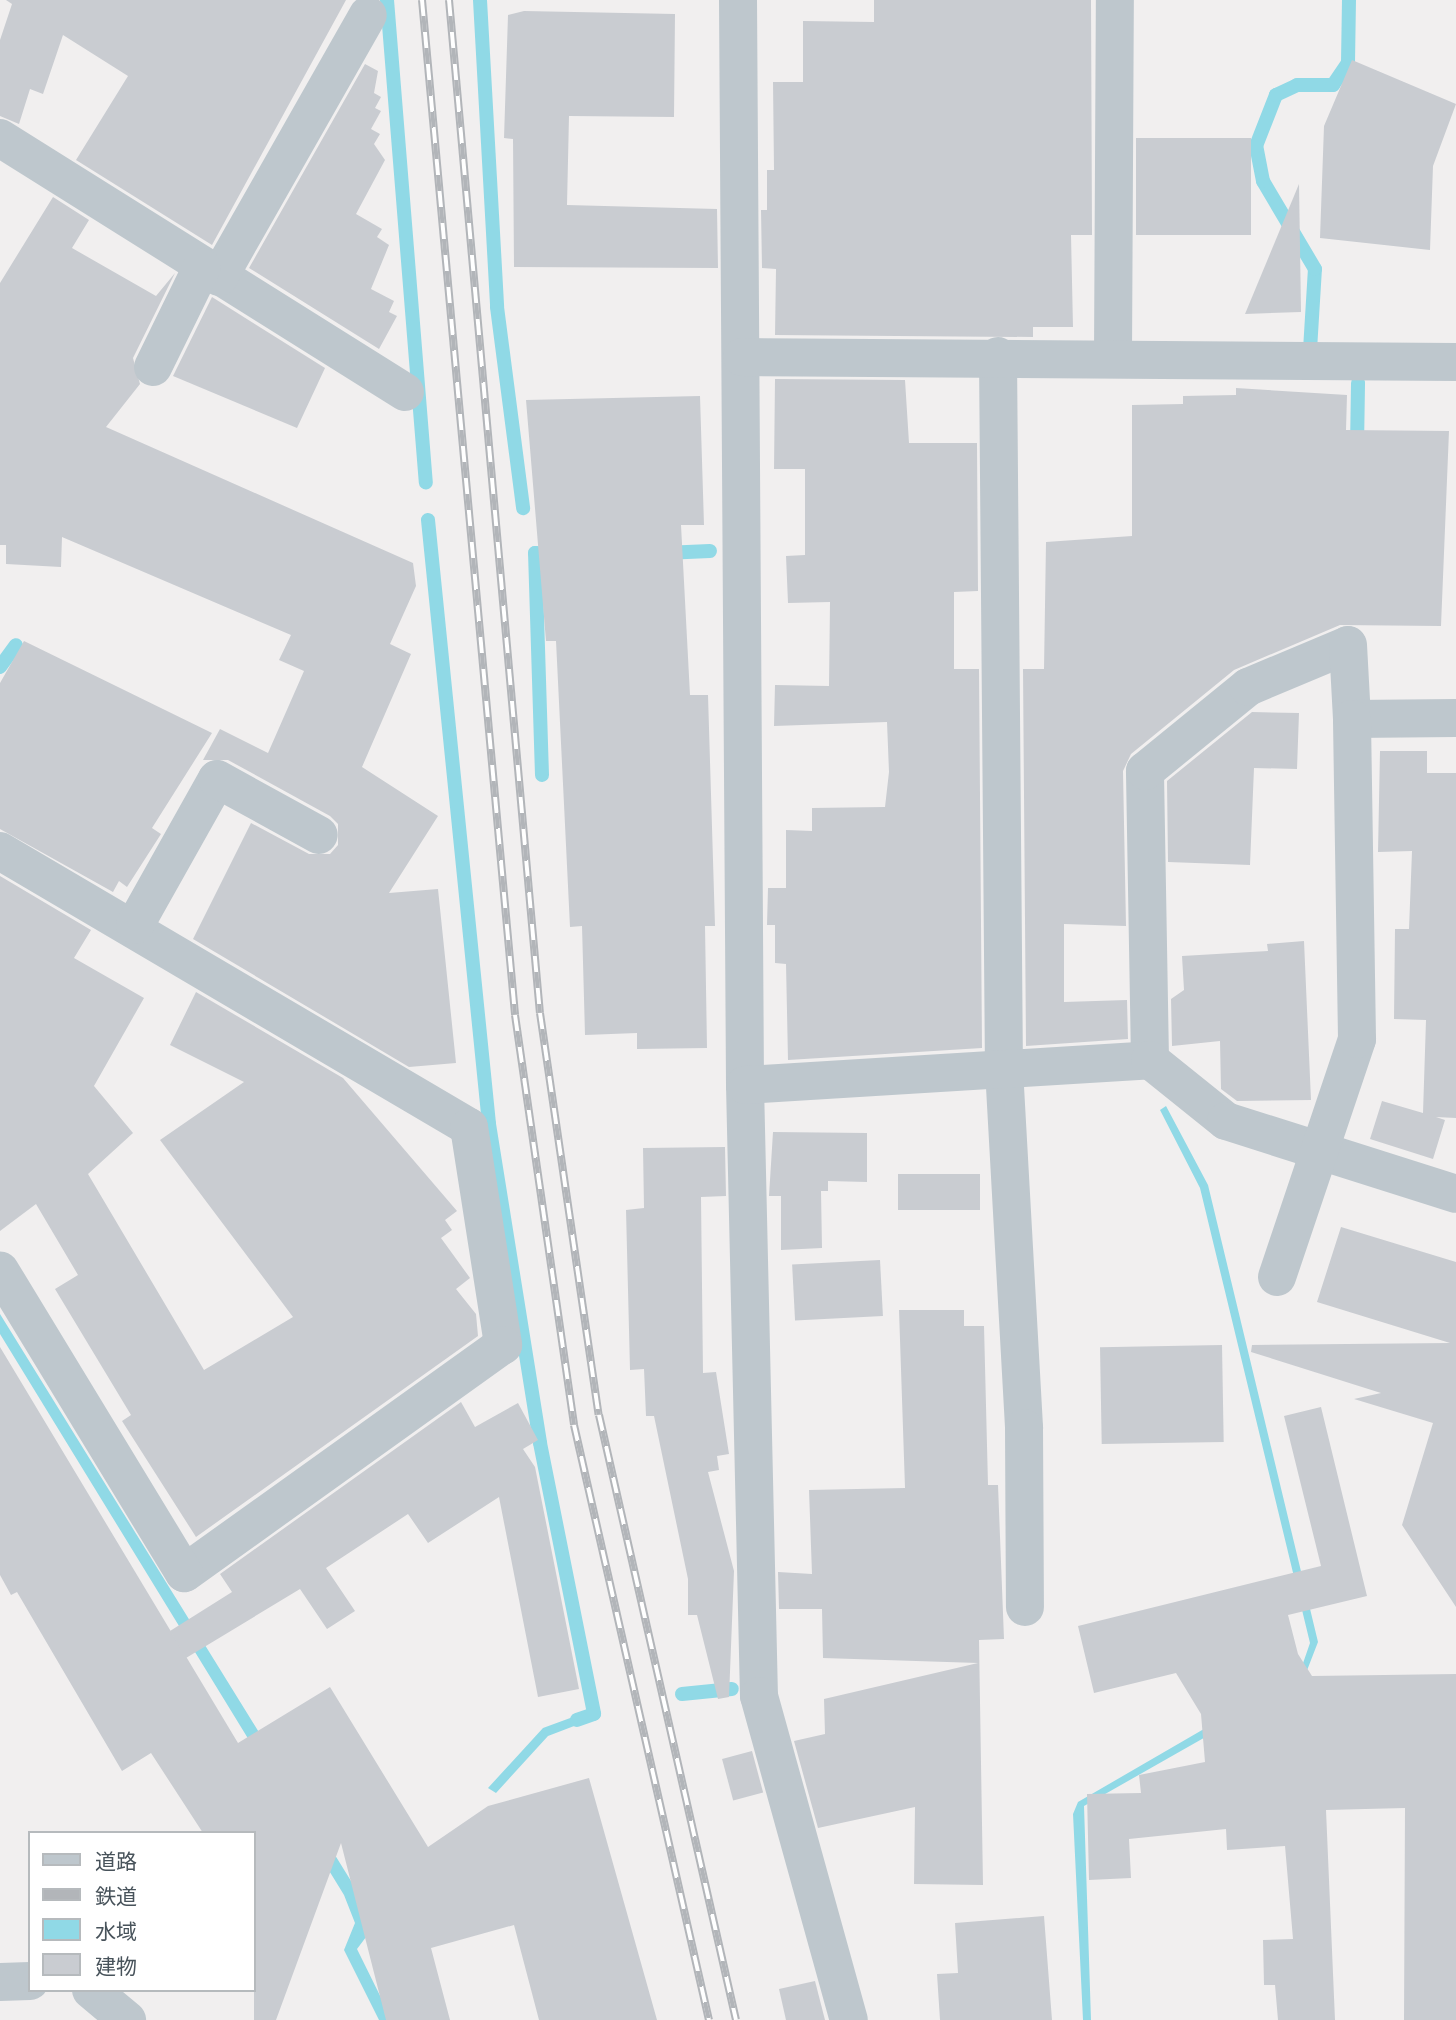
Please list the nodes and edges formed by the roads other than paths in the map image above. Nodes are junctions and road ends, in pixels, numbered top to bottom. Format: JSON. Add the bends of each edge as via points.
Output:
{"nodes":[{"id":1,"x":738,"y":0,"type":"edge"},
{"id":2,"x":1115,"y":0,"type":"edge"},
{"id":3,"x":368,"y":15,"type":"dead end"},
{"id":4,"x":0,"y":138,"type":"edge"},
{"id":5,"x":211,"y":272,"type":"junction"},
{"id":6,"x":1113,"y":355,"type":"junction"},
{"id":7,"x":742,"y":356,"type":"junction"},
{"id":8,"x":998,"y":356,"type":"junction"},
{"id":9,"x":1456,"y":362,"type":"edge"},
{"id":10,"x":153,"y":366,"type":"dead end"},
{"id":11,"x":405,"y":392,"type":"dead end"},
{"id":12,"x":1456,"y":718,"type":"edge"},
{"id":13,"x":1352,"y":719,"type":"junction"},
{"id":14,"x":318,"y":835,"type":"dead end"},
{"id":15,"x":0,"y":851,"type":"edge"},
{"id":16,"x":135,"y":925,"type":"junction"},
{"id":17,"x":1150,"y":1060,"type":"junction"},
{"id":18,"x":1004,"y":1069,"type":"junction"},
{"id":19,"x":745,"y":1085,"type":"junction"},
{"id":20,"x":1316,"y":1148,"type":"junction"},
{"id":21,"x":1456,"y":1194,"type":"edge"},
{"id":22,"x":0,"y":1270,"type":"edge"},
{"id":23,"x":1277,"y":1277,"type":"dead end"},
{"id":24,"x":1025,"y":1607,"type":"dead end"},
{"id":25,"x":28,"y":1981,"type":"edge"},
{"id":26,"x":0,"y":1982,"type":"edge"},
{"id":27,"x":93,"y":1992,"type":"edge"},
{"id":28,"x":127,"y":2020,"type":"edge"},
{"id":29,"x":849,"y":2020,"type":"edge"}],
"edges":[{"from":1,"to":7,"type":"street"},
{"from":2,"to":6,"type":"street"},
{"from":3,"to":5,"type":"street"},
{"from":4,"to":5,"type":"street"},
{"from":5,"to":10,"type":"street"},
{"from":5,"to":11,"type":"street"},
{"from":6,"to":8,"type":"street"},
{"from":6,"to":9,"type":"street"},
{"from":7,"to":8,"type":"street"},
{"from":7,"to":19,"type":"street"},
{"from":8,"to":18,"type":"street"},
{"from":12,"to":13,"type":"street"},
{"from":13,"to":17,"type":"street","via":[[1348,645],[1248,687],[1145,771]]},
{"from":13,"to":20,"type":"street","via":[[1357,1039]]},
{"from":14,"to":16,"type":"street","via":[[217,779]]},
{"from":15,"to":16,"type":"street"},
{"from":16,"to":22,"type":"street","via":[[469,1127],[503,1345],[184,1573]]},
{"from":17,"to":18,"type":"street"},
{"from":17,"to":20,"type":"street","via":[[1226,1121]]},
{"from":18,"to":19,"type":"street"},
{"from":18,"to":24,"type":"street","via":[[1024,1428]]},
{"from":19,"to":29,"type":"street","via":[[759,1696]]},
{"from":20,"to":21,"type":"street"},
{"from":20,"to":23,"type":"street"},
{"from":25,"to":26,"type":"street"},
{"from":27,"to":28,"type":"street"}]}
